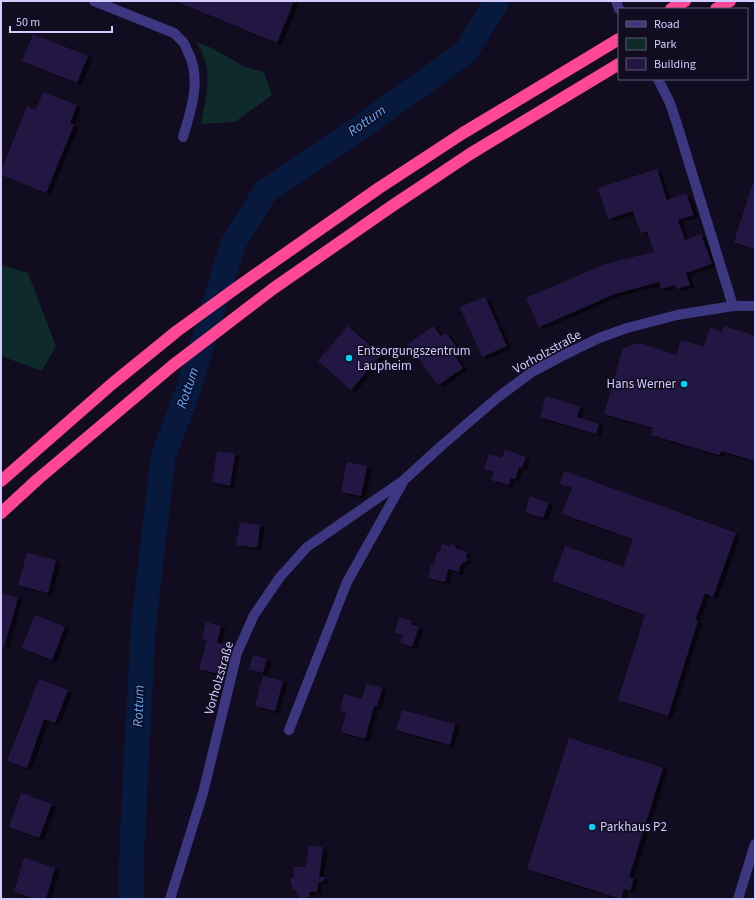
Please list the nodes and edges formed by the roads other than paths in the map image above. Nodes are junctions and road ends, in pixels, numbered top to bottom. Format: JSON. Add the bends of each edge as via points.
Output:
{"nodes":[{"id":1,"x":94,"y":1,"type":"edge"},
{"id":2,"x":685,"y":1,"type":"edge"},
{"id":3,"x":730,"y":1,"type":"edge"},
{"id":4,"x":673,"y":8,"type":"edge"},
{"id":5,"x":718,"y":8,"type":"edge"},
{"id":6,"x":617,"y":40,"type":"edge"},
{"id":7,"x":618,"y":65,"type":"edge"},
{"id":8,"x":658,"y":80,"type":"edge"},
{"id":9,"x":183,"y":137,"type":"dead end"},
{"id":10,"x":733,"y":306,"type":"junction"},
{"id":11,"x":755,"y":306,"type":"edge"},
{"id":12,"x":404,"y":480,"type":"junction"},
{"id":13,"x":1,"y":481,"type":"edge"},
{"id":14,"x":5,"y":509,"type":"edge"},
{"id":15,"x":289,"y":730,"type":"dead end"},
{"id":16,"x":755,"y":844,"type":"edge"},
{"id":17,"x":170,"y":899,"type":"edge"},
{"id":18,"x":738,"y":899,"type":"edge"}],
"edges":[{"from":1,"to":9,"type":"street","via":[[174,33],[183,42],[195,71],[191,112]]},
{"from":2,"to":4,"type":"highway"},
{"from":3,"to":5,"type":"highway"},
{"from":6,"to":13,"type":"highway","via":[[385,184],[239,286],[177,331],[113,383]]},
{"from":7,"to":14,"type":"highway","via":[[470,154],[274,288],[172,366]]},
{"from":8,"to":10,"type":"street","via":[[674,115]]},
{"from":10,"to":11,"type":"street","name":"Vorholzstraße"},
{"from":10,"to":12,"type":"street","name":"Vorholzstraße","via":[[677,315],[627,328],[564,355],[532,372],[496,398]]},
{"from":12,"to":15,"type":"street","name":"Vorholzstraße","via":[[347,582]]},
{"from":12,"to":17,"type":"street","name":"Vorholzstraße","via":[[307,547],[280,577],[254,615],[237,653],[203,793]]},
{"from":16,"to":18,"type":"street"}]}
